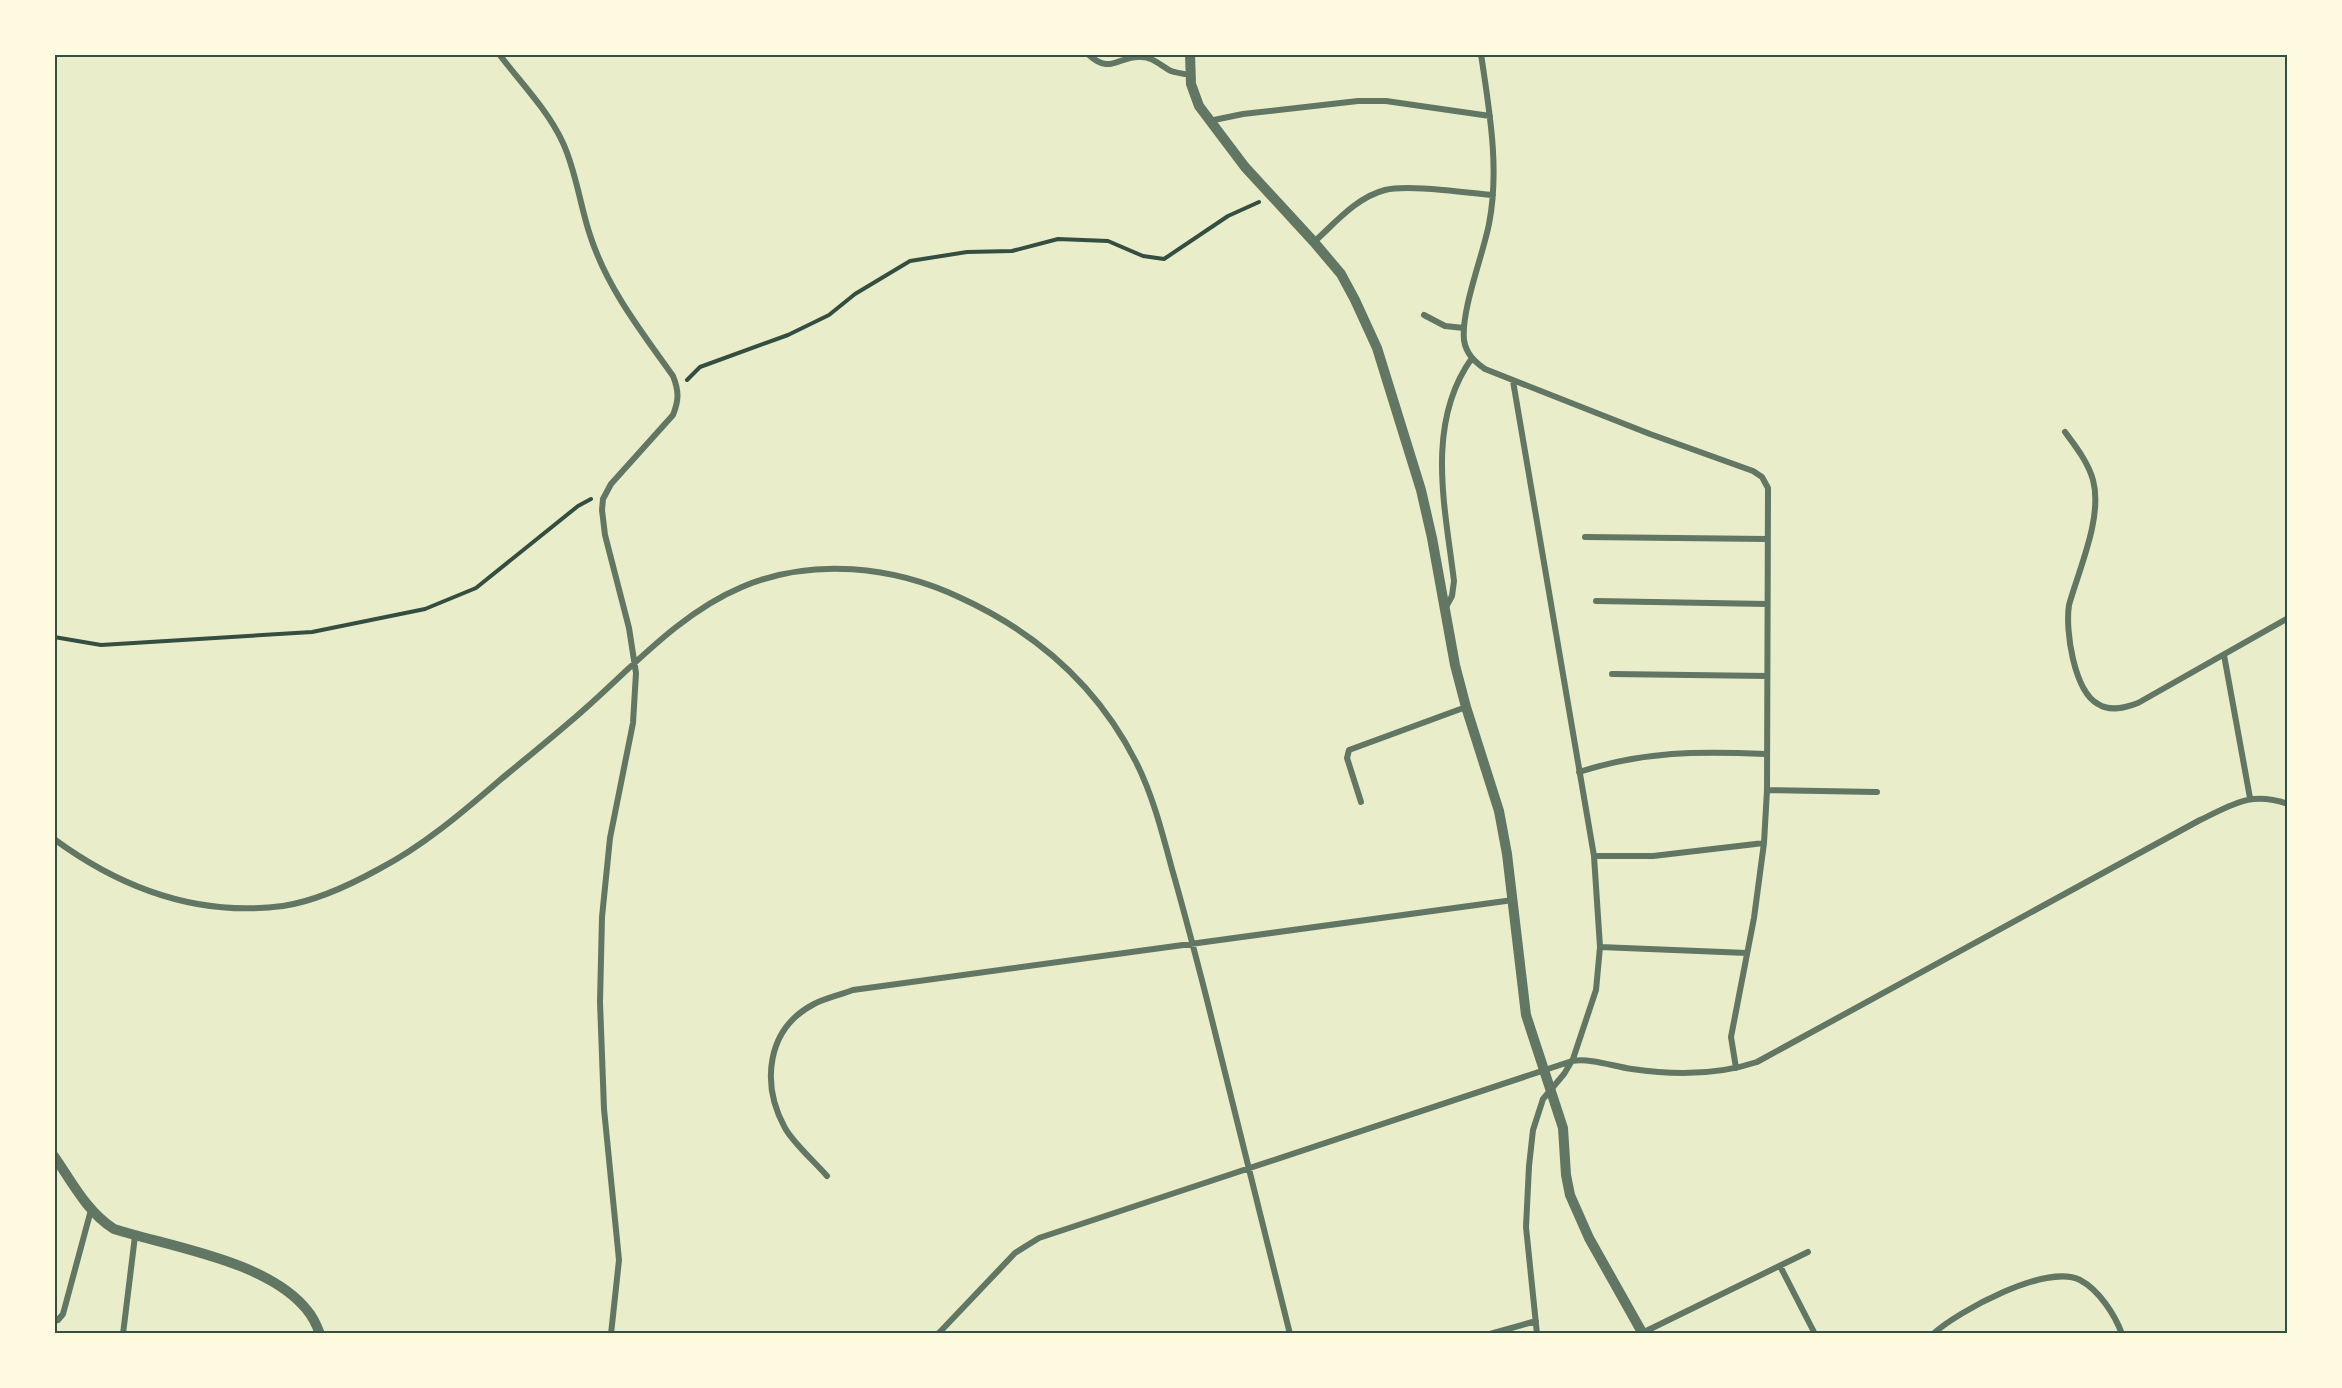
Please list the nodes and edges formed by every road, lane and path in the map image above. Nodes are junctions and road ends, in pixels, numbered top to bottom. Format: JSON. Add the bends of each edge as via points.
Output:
{"nodes":[{"id":1,"x":499,"y":54,"type":"edge"},
{"id":2,"x":1088,"y":54,"type":"edge"},
{"id":3,"x":1190,"y":54,"type":"edge"},
{"id":4,"x":1481,"y":54,"type":"edge"},
{"id":5,"x":1190,"y":75,"type":"junction"},
{"id":6,"x":1490,"y":116,"type":"junction"},
{"id":7,"x":1209,"y":121,"type":"junction"},
{"id":8,"x":1493,"y":195,"type":"junction"},
{"id":9,"x":1272,"y":196,"type":"junction"},
{"id":10,"x":1314,"y":242,"type":"junction"},
{"id":11,"x":1424,"y":315,"type":"dead end"},
{"id":12,"x":1464,"y":328,"type":"junction"},
{"id":13,"x":1472,"y":358,"type":"junction"},
{"id":14,"x":1513,"y":381,"type":"junction"},
{"id":15,"x":678,"y":389,"type":"junction"},
{"id":16,"x":2066,"y":432,"type":"dead end"},
{"id":17,"x":607,"y":491,"type":"junction"},
{"id":18,"x":1585,"y":537,"type":"dead end"},
{"id":19,"x":1767,"y":539,"type":"junction"},
{"id":20,"x":1596,"y":601,"type":"dead end"},
{"id":21,"x":1767,"y":604,"type":"junction"},
{"id":22,"x":1444,"y":611,"type":"junction"},
{"id":23,"x":2288,"y":618,"type":"edge"},
{"id":24,"x":54,"y":637,"type":"edge"},
{"id":25,"x":2224,"y":655,"type":"junction"},
{"id":26,"x":636,"y":663,"type":"junction"},
{"id":27,"x":1612,"y":674,"type":"dead end"},
{"id":28,"x":1767,"y":676,"type":"junction"},
{"id":29,"x":1466,"y":707,"type":"junction"},
{"id":30,"x":1767,"y":754,"type":"junction"},
{"id":31,"x":1579,"y":772,"type":"junction"},
{"id":32,"x":1767,"y":790,"type":"junction"},
{"id":33,"x":1877,"y":792,"type":"dead end"},
{"id":34,"x":2250,"y":798,"type":"junction"},
{"id":35,"x":1361,"y":802,"type":"dead end"},
{"id":36,"x":2288,"y":804,"type":"edge"},
{"id":37,"x":54,"y":839,"type":"edge"},
{"id":38,"x":1764,"y":843,"type":"junction"},
{"id":39,"x":1594,"y":856,"type":"junction"},
{"id":40,"x":1513,"y":900,"type":"junction"},
{"id":41,"x":1192,"y":942,"type":"junction"},
{"id":42,"x":1600,"y":947,"type":"junction"},
{"id":43,"x":1748,"y":953,"type":"junction"},
{"id":44,"x":1572,"y":1061,"type":"junction"},
{"id":45,"x":1736,"y":1068,"type":"junction"},
{"id":46,"x":1543,"y":1070,"type":"junction"},
{"id":47,"x":1550,"y":1089,"type":"junction"},
{"id":48,"x":54,"y":1156,"type":"edge"},
{"id":49,"x":1249,"y":1170,"type":"junction"},
{"id":50,"x":828,"y":1176,"type":"dead end"},
{"id":51,"x":91,"y":1210,"type":"junction"},
{"id":52,"x":135,"y":1236,"type":"junction"},
{"id":53,"x":1808,"y":1252,"type":"dead end"},
{"id":54,"x":1780,"y":1266,"type":"junction"},
{"id":55,"x":54,"y":1320,"type":"edge"},
{"id":56,"x":1536,"y":1321,"type":"junction"},
{"id":57,"x":1642,"y":1333,"type":"edge"},
{"id":58,"x":123,"y":1334,"type":"edge"},
{"id":59,"x":320,"y":1334,"type":"edge"},
{"id":60,"x":611,"y":1334,"type":"edge"},
{"id":61,"x":938,"y":1334,"type":"edge"},
{"id":62,"x":1290,"y":1334,"type":"edge"},
{"id":63,"x":1490,"y":1334,"type":"edge"},
{"id":64,"x":1537,"y":1334,"type":"edge"},
{"id":65,"x":1815,"y":1334,"type":"edge"},
{"id":66,"x":1933,"y":1334,"type":"edge"},
{"id":67,"x":2122,"y":1334,"type":"edge"}],
"edges":[{"from":1,"to":15,"type":"street","via":[[555,127],[603,268],[623,306],[673,376]]},
{"from":2,"to":5,"type":"street","via":[[1104,65],[1138,56],[1150,58],[1172,71]]},
{"from":3,"to":5,"type":"street"},
{"from":4,"to":6,"type":"street"},
{"from":5,"to":7,"type":"street","via":[[1194,97]]},
{"from":6,"to":7,"type":"street","via":[[1365,100]]},
{"from":6,"to":8,"type":"street"},
{"from":7,"to":9,"type":"street"},
{"from":8,"to":10,"type":"street","via":[[1386,189],[1357,203]]},
{"from":8,"to":12,"type":"street"},
{"from":9,"to":10,"type":"street"},
{"from":9,"to":15,"type":"path","via":[[1228,216],[1164,259],[1143,256],[1108,241],[1058,239],[1012,251],[967,252],[910,261],[855,294],[829,315],[788,335],[700,367]]},
{"from":10,"to":22,"type":"street","via":[[1346,283],[1381,358],[1421,490]]},
{"from":11,"to":12,"type":"street","via":[[1445,326]]},
{"from":12,"to":13,"type":"street","via":[[1467,351]]},
{"from":13,"to":14,"type":"street","via":[[1485,369]]},
{"from":13,"to":22,"type":"street","via":[[1453,391],[1441,455],[1454,581]]},
{"from":14,"to":19,"type":"street","via":[[1754,471],[1768,488]]},
{"from":14,"to":31,"type":"street"},
{"from":15,"to":17,"type":"street","via":[[673,415]]},
{"from":16,"to":25,"type":"street","via":[[2090,472],[2095,495],[2094,516],[2067,619],[2076,668],[2090,698],[2107,708],[2129,706]]},
{"from":17,"to":24,"type":"path","via":[[578,506],[476,588],[425,609],[312,632],[100,645]]},
{"from":17,"to":26,"type":"street","via":[[602,504],[603,525]]},
{"from":18,"to":19,"type":"street"},
{"from":19,"to":21,"type":"street"},
{"from":20,"to":21,"type":"street"},
{"from":21,"to":28,"type":"street"},
{"from":22,"to":29,"type":"street"},
{"from":23,"to":25,"type":"street"},
{"from":25,"to":34,"type":"street"},
{"from":26,"to":37,"type":"street","via":[[453,819],[384,867],[316,897],[286,905],[247,908],[184,902],[134,887],[101,871]]},
{"from":26,"to":41,"type":"street","via":[[682,623],[722,596],[785,574],[838,569],[885,573],[932,585],[976,605],[1029,637],[1065,665],[1115,726],[1150,794]]},
{"from":26,"to":60,"type":"street","via":[[633,723],[607,859],[602,939],[605,1118],[619,1251]]},
{"from":27,"to":28,"type":"street"},
{"from":28,"to":30,"type":"street"},
{"from":29,"to":35,"type":"street","via":[[1349,750],[1347,758]]},
{"from":29,"to":40,"type":"street","via":[[1499,811]]},
{"from":30,"to":31,"type":"street","via":[[1670,752]]},
{"from":30,"to":32,"type":"street"},
{"from":31,"to":39,"type":"street"},
{"from":32,"to":33,"type":"street"},
{"from":32,"to":38,"type":"street"},
{"from":34,"to":36,"type":"street"},
{"from":34,"to":45,"type":"street","via":[[2170,835],[1757,1062]]},
{"from":38,"to":39,"type":"street","via":[[1653,855]]},
{"from":38,"to":43,"type":"street"},
{"from":39,"to":42,"type":"street"},
{"from":40,"to":41,"type":"street"},
{"from":40,"to":46,"type":"street","via":[[1526,1015]]},
{"from":41,"to":49,"type":"street"},
{"from":41,"to":50,"type":"street","via":[[853,990],[813,1005],[791,1022],[779,1039],[770,1076],[774,1104],[786,1130]]},
{"from":42,"to":43,"type":"street"},
{"from":42,"to":44,"type":"street","via":[[1596,990]]},
{"from":43,"to":45,"type":"street","via":[[1731,1037]]},
{"from":44,"to":45,"type":"street","via":[[1665,1072]]},
{"from":44,"to":46,"type":"street"},
{"from":44,"to":47,"type":"street"},
{"from":46,"to":47,"type":"street"},
{"from":46,"to":49,"type":"street"},
{"from":47,"to":56,"type":"street","via":[[1535,1119],[1527,1188],[1527,1237]]},
{"from":47,"to":57,"type":"street","via":[[1563,1128],[1567,1184],[1574,1208]]},
{"from":48,"to":51,"type":"street"},
{"from":49,"to":61,"type":"street","via":[[1039,1238],[1015,1252]]},
{"from":49,"to":62,"type":"street"},
{"from":51,"to":52,"type":"street","via":[[114,1230]]},
{"from":51,"to":55,"type":"street","via":[[63,1314]]},
{"from":52,"to":58,"type":"street"},
{"from":52,"to":59,"type":"street","via":[[200,1252],[266,1279],[308,1310]]},
{"from":53,"to":54,"type":"street"},
{"from":54,"to":57,"type":"street"},
{"from":54,"to":65,"type":"street"},
{"from":56,"to":63,"type":"street"},
{"from":56,"to":64,"type":"street"},
{"from":66,"to":67,"type":"street","via":[[1988,1299],[2026,1282],[2055,1275],[2079,1280],[2097,1295]]}]}
